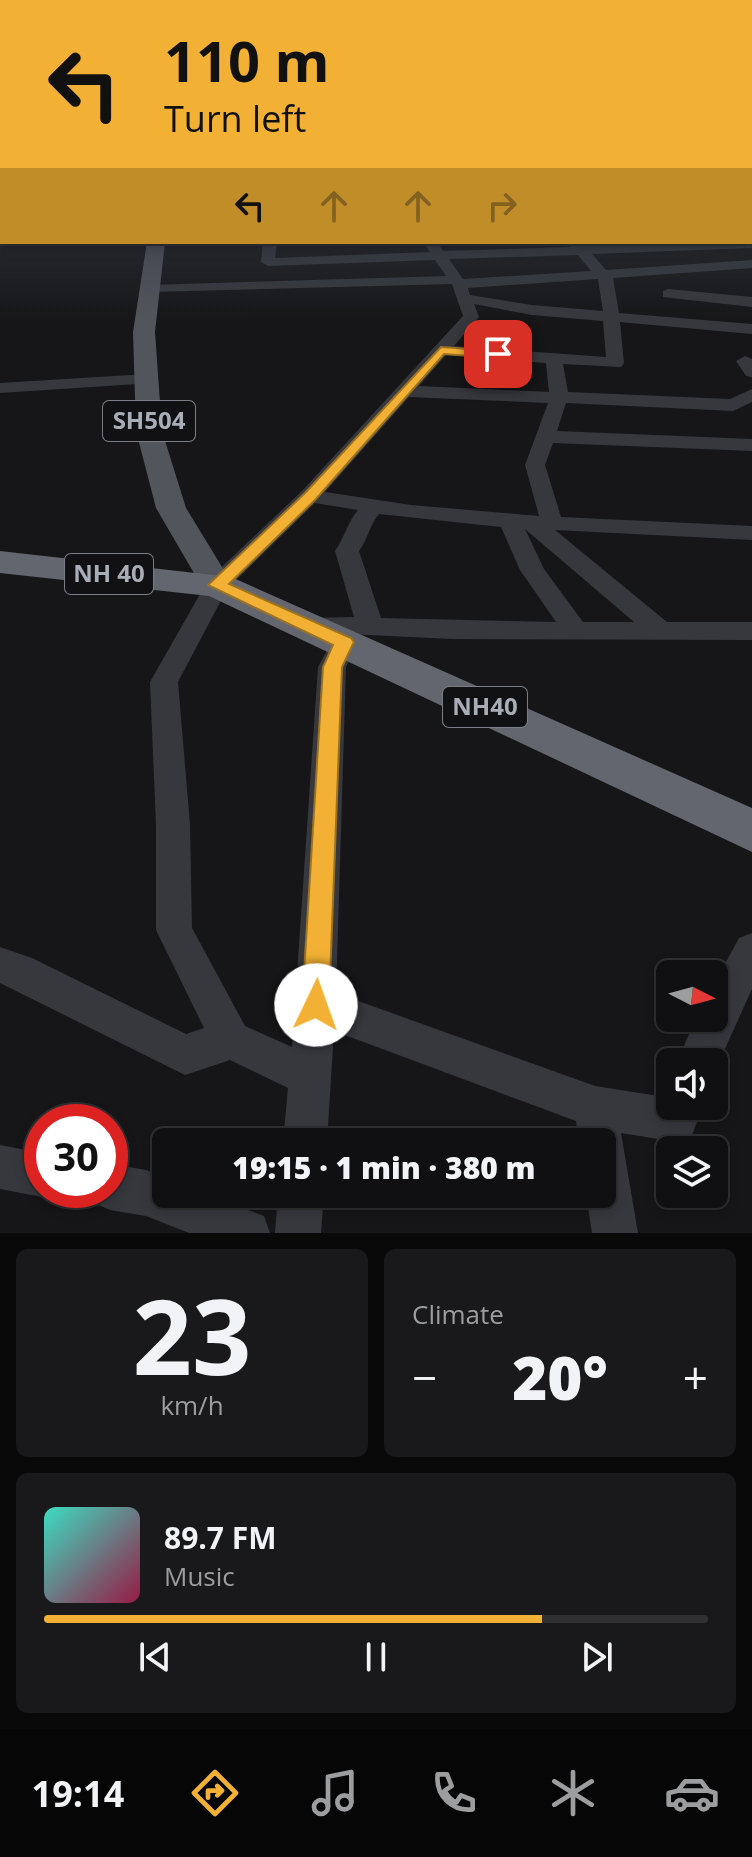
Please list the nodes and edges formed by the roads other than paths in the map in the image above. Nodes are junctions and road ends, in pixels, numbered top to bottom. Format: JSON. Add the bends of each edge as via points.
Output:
{"nodes":[{"id":1,"x":156,"y":244,"type":"edge"},
{"id":2,"x":270,"y":244,"type":"edge"},
{"id":3,"x":386,"y":244,"type":"edge"},
{"id":4,"x":752,"y":244,"type":"edge"},
{"id":5,"x":578,"y":246,"type":"edge"},
{"id":6,"x":430,"y":251,"type":"edge"},
{"id":7,"x":752,"y":264,"type":"edge"},
{"id":8,"x":602,"y":274,"type":"junction"},
{"id":9,"x":151,"y":288,"type":"junction"},
{"id":10,"x":668,"y":294,"type":"dead end"},
{"id":11,"x":462,"y":295,"type":"junction"},
{"id":12,"x":752,"y":302,"type":"edge"},
{"id":13,"x":609,"y":309,"type":"junction"},
{"id":14,"x":752,"y":329,"type":"edge"},
{"id":15,"x":441,"y":350,"type":"junction"},
{"id":16,"x":554,"y":359,"type":"junction"},
{"id":17,"x":147,"y":379,"type":"junction"},
{"id":18,"x":0,"y":388,"type":"edge"},
{"id":19,"x":404,"y":391,"type":"junction"},
{"id":20,"x":752,"y":395,"type":"edge"},
{"id":21,"x":559,"y":397,"type":"junction"},
{"id":22,"x":744,"y":427,"type":"edge"},
{"id":23,"x":545,"y":437,"type":"junction"},
{"id":24,"x":310,"y":496,"type":"junction"},
{"id":25,"x":374,"y":506,"type":"junction"},
{"id":26,"x":531,"y":522,"type":"junction"},
{"id":27,"x":752,"y":533,"type":"edge"},
{"id":28,"x":0,"y":562,"type":"edge"},
{"id":29,"x":217,"y":585,"type":"junction"},
{"id":30,"x":576,"y":631,"type":"junction"},
{"id":31,"x":661,"y":631,"type":"junction"},
{"id":32,"x":752,"y":631,"type":"edge"},
{"id":33,"x":357,"y":634,"type":"junction"},
{"id":34,"x":752,"y":831,"type":"edge"},
{"id":35,"x":752,"y":950,"type":"edge"},
{"id":36,"x":0,"y":965,"type":"edge"},
{"id":37,"x":316,"y":1005,"type":"junction"},
{"id":38,"x":231,"y":1040,"type":"junction"},
{"id":39,"x":703,"y":1048,"type":"edge"},
{"id":40,"x":310,"y":1076,"type":"junction"},
{"id":41,"x":677,"y":1120,"type":"edge"},
{"id":42,"x":306,"y":1128,"type":"edge"},
{"id":43,"x":588,"y":1128,"type":"edge"},
{"id":44,"x":616,"y":1130,"type":"edge"},
{"id":45,"x":0,"y":1167,"type":"edge"},
{"id":46,"x":24,"y":1172,"type":"edge"},
{"id":47,"x":128,"y":1190,"type":"edge"},
{"id":48,"x":300,"y":1208,"type":"edge"},
{"id":49,"x":611,"y":1208,"type":"edge"},
{"id":50,"x":247,"y":1233,"type":"edge"},
{"id":51,"x":298,"y":1233,"type":"edge"},
{"id":52,"x":615,"y":1233,"type":"edge"}],
"edges":[{"from":1,"to":9,"type":"main road","number":"SH504"},
{"from":2,"to":6,"type":"street","via":[[268,262]]},
{"from":3,"to":6,"type":"street"},
{"from":4,"to":5,"type":"street"},
{"from":5,"to":6,"type":"street"},
{"from":5,"to":8,"type":"street"},
{"from":6,"to":11,"type":"street"},
{"from":7,"to":8,"type":"street"},
{"from":8,"to":11,"type":"street"},
{"from":8,"to":13,"type":"street","via":[[608,281]]},
{"from":9,"to":11,"type":"street"},
{"from":9,"to":17,"type":"main road","number":"SH504","via":[[144,332]]},
{"from":10,"to":12,"type":"street"},
{"from":11,"to":13,"type":"street","via":[[532,310]]},
{"from":11,"to":15,"type":"street"},
{"from":13,"to":14,"type":"street","via":[[676,323]]},
{"from":13,"to":16,"type":"street","via":[[615,363]]},
{"from":15,"to":16,"type":"street"},
{"from":15,"to":19,"type":"street"},
{"from":16,"to":21,"type":"street"},
{"from":17,"to":18,"type":"street"},
{"from":17,"to":29,"type":"main road","number":"SH504","via":[[149,431],[171,508]]},
{"from":19,"to":21,"type":"street"},
{"from":19,"to":24,"type":"street"},
{"from":20,"to":22,"type":"street"},
{"from":21,"to":22,"type":"street"},
{"from":21,"to":23,"type":"street"},
{"from":22,"to":23,"type":"street"},
{"from":23,"to":26,"type":"street","via":[[535,465],[545,492]]},
{"from":24,"to":25,"type":"street"},
{"from":24,"to":29,"type":"street"},
{"from":25,"to":26,"type":"street"},
{"from":25,"to":33,"type":"street","via":[[347,551]]},
{"from":26,"to":27,"type":"street"},
{"from":26,"to":30,"type":"street","via":[[532,570]]},
{"from":26,"to":31,"type":"street"},
{"from":28,"to":29,"type":"highway","number":"NH 40"},
{"from":29,"to":33,"type":"highway","number":"NH40","via":[[302,623]]},
{"from":29,"to":38,"type":"street","via":[[164,682],[174,930]]},
{"from":30,"to":31,"type":"street"},
{"from":30,"to":33,"type":"street"},
{"from":31,"to":32,"type":"street"},
{"from":33,"to":34,"type":"highway","number":"NH40"},
{"from":33,"to":37,"type":"street","via":[[332,667]]},
{"from":35,"to":39,"type":"street"},
{"from":36,"to":38,"type":"street","via":[[185,1055]]},
{"from":37,"to":40,"type":"street"},
{"from":37,"to":43,"type":"street"},
{"from":38,"to":40,"type":"street"},
{"from":40,"to":42,"type":"street"},
{"from":41,"to":44,"type":"street"},
{"from":45,"to":46,"type":"street"},
{"from":47,"to":50,"type":"street"},
{"from":48,"to":51,"type":"street"},
{"from":49,"to":52,"type":"street"}]}
